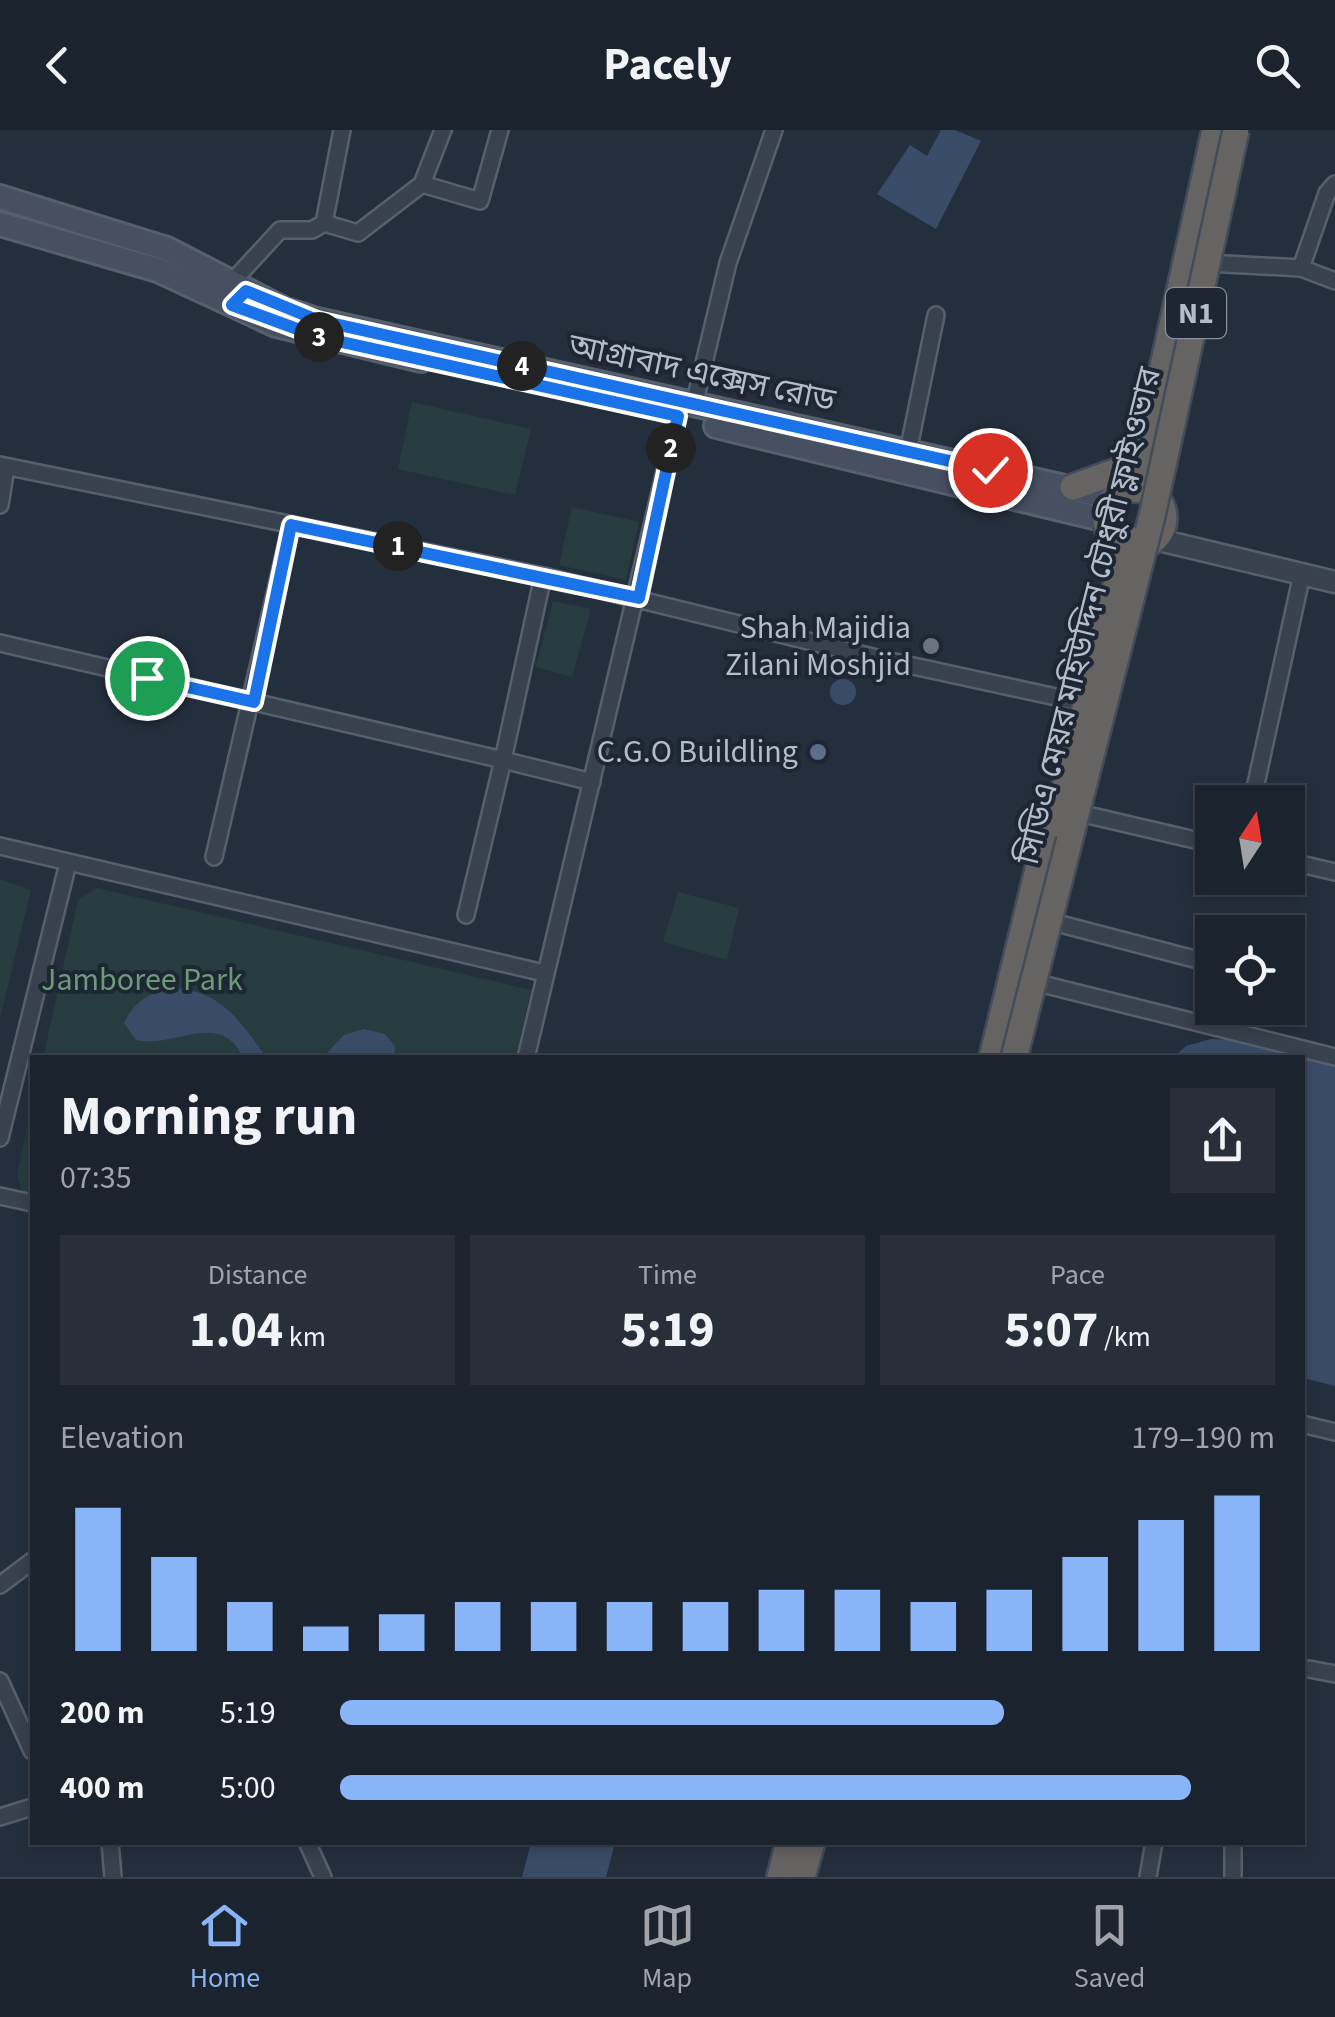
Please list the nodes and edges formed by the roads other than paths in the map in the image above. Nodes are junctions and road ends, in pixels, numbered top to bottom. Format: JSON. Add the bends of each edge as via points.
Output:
{"nodes":[{"id":1,"x":342,"y":130,"type":"edge"},
{"id":2,"x":443,"y":130,"type":"edge"},
{"id":3,"x":500,"y":130,"type":"edge"},
{"id":4,"x":774,"y":130,"type":"edge"},
{"id":5,"x":1218,"y":130,"type":"edge"},
{"id":6,"x":1237,"y":130,"type":"edge"},
{"id":7,"x":422,"y":184,"type":"junction"},
{"id":8,"x":1335,"y":184,"type":"edge"},
{"id":9,"x":0,"y":197,"type":"edge"},
{"id":10,"x":324,"y":223,"type":"junction"},
{"id":11,"x":0,"y":224,"type":"edge"},
{"id":12,"x":1207,"y":263,"type":"junction"},
{"id":13,"x":1300,"y":268,"type":"junction"},
{"id":14,"x":1335,"y":281,"type":"edge"},
{"id":15,"x":237,"y":293,"type":"junction"},
{"id":16,"x":936,"y":315,"type":"dead end"},
{"id":17,"x":686,"y":411,"type":"junction"},
{"id":18,"x":908,"y":452,"type":"junction"},
{"id":19,"x":1142,"y":462,"type":"junction"},
{"id":20,"x":3,"y":466,"type":"edge"},
{"id":21,"x":1073,"y":487,"type":"junction"},
{"id":22,"x":0,"y":506,"type":"edge"},
{"id":23,"x":1137,"y":520,"type":"junction"},
{"id":24,"x":291,"y":525,"type":"junction"},
{"id":25,"x":1335,"y":570,"type":"edge"},
{"id":26,"x":1302,"y":574,"type":"junction"},
{"id":27,"x":543,"y":576,"type":"junction"},
{"id":28,"x":1335,"y":582,"type":"edge"},
{"id":29,"x":639,"y":598,"type":"junction"},
{"id":30,"x":0,"y":643,"type":"edge"},
{"id":31,"x":254,"y":702,"type":"junction"},
{"id":32,"x":1080,"y":702,"type":"junction"},
{"id":33,"x":503,"y":760,"type":"junction"},
{"id":34,"x":592,"y":782,"type":"junction"},
{"id":35,"x":1256,"y":785,"type":"edge"},
{"id":36,"x":1075,"y":812,"type":"junction"},
{"id":37,"x":1195,"y":840,"type":"edge"},
{"id":38,"x":0,"y":846,"type":"edge"},
{"id":39,"x":214,"y":857,"type":"dead end"},
{"id":40,"x":68,"y":863,"type":"junction"},
{"id":41,"x":1305,"y":865,"type":"edge"},
{"id":42,"x":1335,"y":872,"type":"edge"},
{"id":43,"x":466,"y":915,"type":"dead end"},
{"id":44,"x":1049,"y":921,"type":"junction"},
{"id":45,"x":1195,"y":959,"type":"edge"},
{"id":46,"x":544,"y":972,"type":"junction"},
{"id":47,"x":1034,"y":982,"type":"junction"},
{"id":48,"x":527,"y":1055,"type":"edge"},
{"id":49,"x":997,"y":1055,"type":"edge"},
{"id":50,"x":997,"y":1055,"type":"edge"},
{"id":51,"x":1015,"y":1055,"type":"edge"},
{"id":52,"x":1015,"y":1055,"type":"edge"},
{"id":53,"x":1335,"y":1058,"type":"edge"},
{"id":54,"x":0,"y":1138,"type":"edge"},
{"id":55,"x":0,"y":1196,"type":"edge"},
{"id":56,"x":30,"y":1203,"type":"edge"},
{"id":57,"x":1305,"y":1425,"type":"edge"},
{"id":58,"x":1335,"y":1432,"type":"edge"},
{"id":59,"x":30,"y":1563,"type":"edge"},
{"id":60,"x":0,"y":1586,"type":"edge"},
{"id":61,"x":1310,"y":1668,"type":"dead end"},
{"id":62,"x":1335,"y":1674,"type":"edge"},
{"id":63,"x":0,"y":1680,"type":"edge"},
{"id":64,"x":30,"y":1747,"type":"edge"},
{"id":65,"x":30,"y":1808,"type":"edge"},
{"id":66,"x":0,"y":1817,"type":"edge"},
{"id":67,"x":110,"y":1845,"type":"edge"},
{"id":68,"x":307,"y":1845,"type":"edge"},
{"id":69,"x":788,"y":1845,"type":"edge"},
{"id":70,"x":797,"y":1845,"type":"edge"},
{"id":71,"x":812,"y":1845,"type":"edge"},
{"id":72,"x":1153,"y":1845,"type":"edge"},
{"id":73,"x":1233,"y":1845,"type":"edge"},
{"id":74,"x":114,"y":1877,"type":"edge"},
{"id":75,"x":323,"y":1877,"type":"edge"},
{"id":76,"x":780,"y":1877,"type":"edge"},
{"id":77,"x":790,"y":1877,"type":"edge"},
{"id":78,"x":804,"y":1877,"type":"edge"},
{"id":79,"x":1148,"y":1877,"type":"edge"},
{"id":80,"x":1233,"y":1877,"type":"edge"}],
"edges":[{"from":1,"to":10,"type":"street"},
{"from":2,"to":7,"type":"street"},
{"from":3,"to":7,"type":"street","via":[[480,200]]},
{"from":4,"to":17,"type":"street"},
{"from":5,"to":19,"type":"highway","number":"N1"},
{"from":5,"to":49,"type":"highway","bridge":true,"via":[[1153,444]]},
{"from":6,"to":12,"type":"highway","number":"N1"},
{"from":6,"to":51,"type":"highway","name":"সিডিএ মেয়র মহিউদ্দিন চৌধুরী ফ্লাইওভার","bridge":true,"via":[[1152,516]]},
{"from":7,"to":10,"type":"street","via":[[358,233]]},
{"from":8,"to":13,"type":"street"},
{"from":9,"to":15,"type":"main road","name":"আগ্রাবাদ এক্সেস রোড","via":[[167,249]]},
{"from":10,"to":15,"type":"street","via":[[312,230],[280,230]]},
{"from":11,"to":15,"type":"main road","name":"আগ্রাবাদ এক্সেস রোড"},
{"from":12,"to":13,"type":"street"},
{"from":12,"to":23,"type":"highway","number":"N1"},
{"from":13,"to":14,"type":"street"},
{"from":15,"to":17,"type":"main road","name":"আগ্রাবাদ এক্সেস রোড","via":[[317,320]]},
{"from":16,"to":18,"type":"street"},
{"from":17,"to":18,"type":"main road","name":"আগ্রাবাদ এক্সেস রোড"},
{"from":17,"to":23,"type":"main road","name":"আগ্রাবাদ এক্সেস রোড"},
{"from":17,"to":29,"type":"street"},
{"from":18,"to":21,"type":"main road","name":"আগ্রাবাদ এক্সেস রোড"},
{"from":19,"to":21,"type":"highway"},
{"from":19,"to":23,"type":"highway","number":"N1"},
{"from":20,"to":22,"type":"street"},
{"from":20,"to":24,"type":"street"},
{"from":21,"to":23,"type":"main road","name":"আগ্রাবাদ এক্সেস রোড"},
{"from":23,"to":25,"type":"street"},
{"from":23,"to":26,"type":"street"},
{"from":23,"to":32,"type":"highway"},
{"from":23,"to":36,"type":"highway"},
{"from":24,"to":27,"type":"street"},
{"from":24,"to":31,"type":"street"},
{"from":26,"to":28,"type":"street"},
{"from":26,"to":35,"type":"street"},
{"from":27,"to":29,"type":"street"},
{"from":27,"to":33,"type":"street"},
{"from":29,"to":32,"type":"street"},
{"from":29,"to":34,"type":"street"},
{"from":30,"to":31,"type":"street"},
{"from":31,"to":33,"type":"street"},
{"from":31,"to":39,"type":"street"},
{"from":32,"to":50,"type":"highway"},
{"from":33,"to":34,"type":"street"},
{"from":33,"to":43,"type":"street"},
{"from":34,"to":46,"type":"street"},
{"from":36,"to":37,"type":"street"},
{"from":36,"to":44,"type":"highway"},
{"from":38,"to":40,"type":"street"},
{"from":40,"to":46,"type":"street"},
{"from":40,"to":54,"type":"street"},
{"from":41,"to":42,"type":"street"},
{"from":44,"to":45,"type":"street"},
{"from":44,"to":47,"type":"highway"},
{"from":46,"to":48,"type":"street"},
{"from":47,"to":52,"type":"highway"},
{"from":47,"to":53,"type":"street"},
{"from":55,"to":56,"type":"street"},
{"from":57,"to":58,"type":"street"},
{"from":59,"to":60,"type":"street"},
{"from":61,"to":62,"type":"street"},
{"from":63,"to":64,"type":"street"},
{"from":65,"to":66,"type":"street"},
{"from":67,"to":74,"type":"street"},
{"from":68,"to":75,"type":"street"},
{"from":69,"to":76,"type":"highway"},
{"from":70,"to":77,"type":"highway"},
{"from":71,"to":78,"type":"highway"},
{"from":72,"to":79,"type":"street"},
{"from":73,"to":80,"type":"street"}]}
